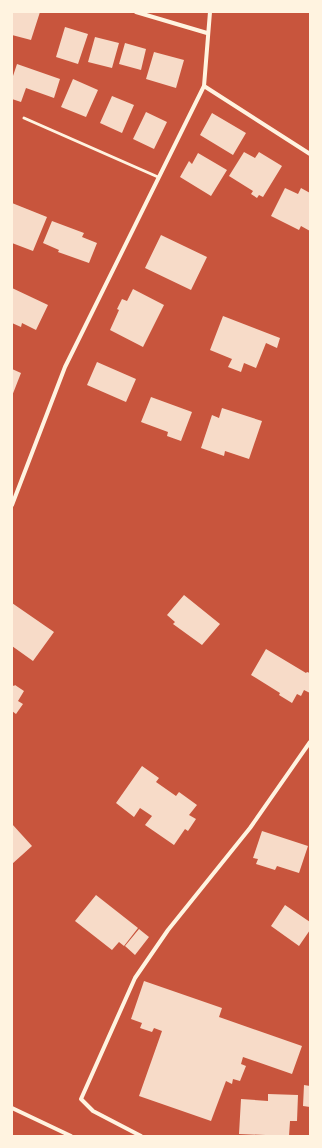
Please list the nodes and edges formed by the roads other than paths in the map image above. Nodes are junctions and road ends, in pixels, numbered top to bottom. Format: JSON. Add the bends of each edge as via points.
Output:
{"nodes":[{"id":1,"x":136,"y":12,"type":"edge"},
{"id":2,"x":210,"y":12,"type":"edge"},
{"id":3,"x":207,"y":33,"type":"junction"},
{"id":4,"x":204,"y":86,"type":"junction"},
{"id":5,"x":24,"y":118,"type":"dead end"},
{"id":6,"x":310,"y":154,"type":"edge"},
{"id":7,"x":158,"y":177,"type":"junction"},
{"id":8,"x":12,"y":505,"type":"edge"},
{"id":9,"x":310,"y":742,"type":"edge"},
{"id":10,"x":12,"y":1108,"type":"edge"},
{"id":11,"x":71,"y":1136,"type":"edge"},
{"id":12,"x":141,"y":1136,"type":"edge"}],
"edges":[{"from":1,"to":3,"type":"street"},
{"from":2,"to":3,"type":"street"},
{"from":3,"to":4,"type":"street"},
{"from":4,"to":6,"type":"street"},
{"from":4,"to":7,"type":"street"},
{"from":5,"to":7,"type":"lane"},
{"from":7,"to":8,"type":"street","via":[[65,367]]},
{"from":9,"to":12,"type":"street","via":[[250,828],[168,930],[135,978],[81,1099],[92,1111]]},
{"from":10,"to":11,"type":"street"}]}
